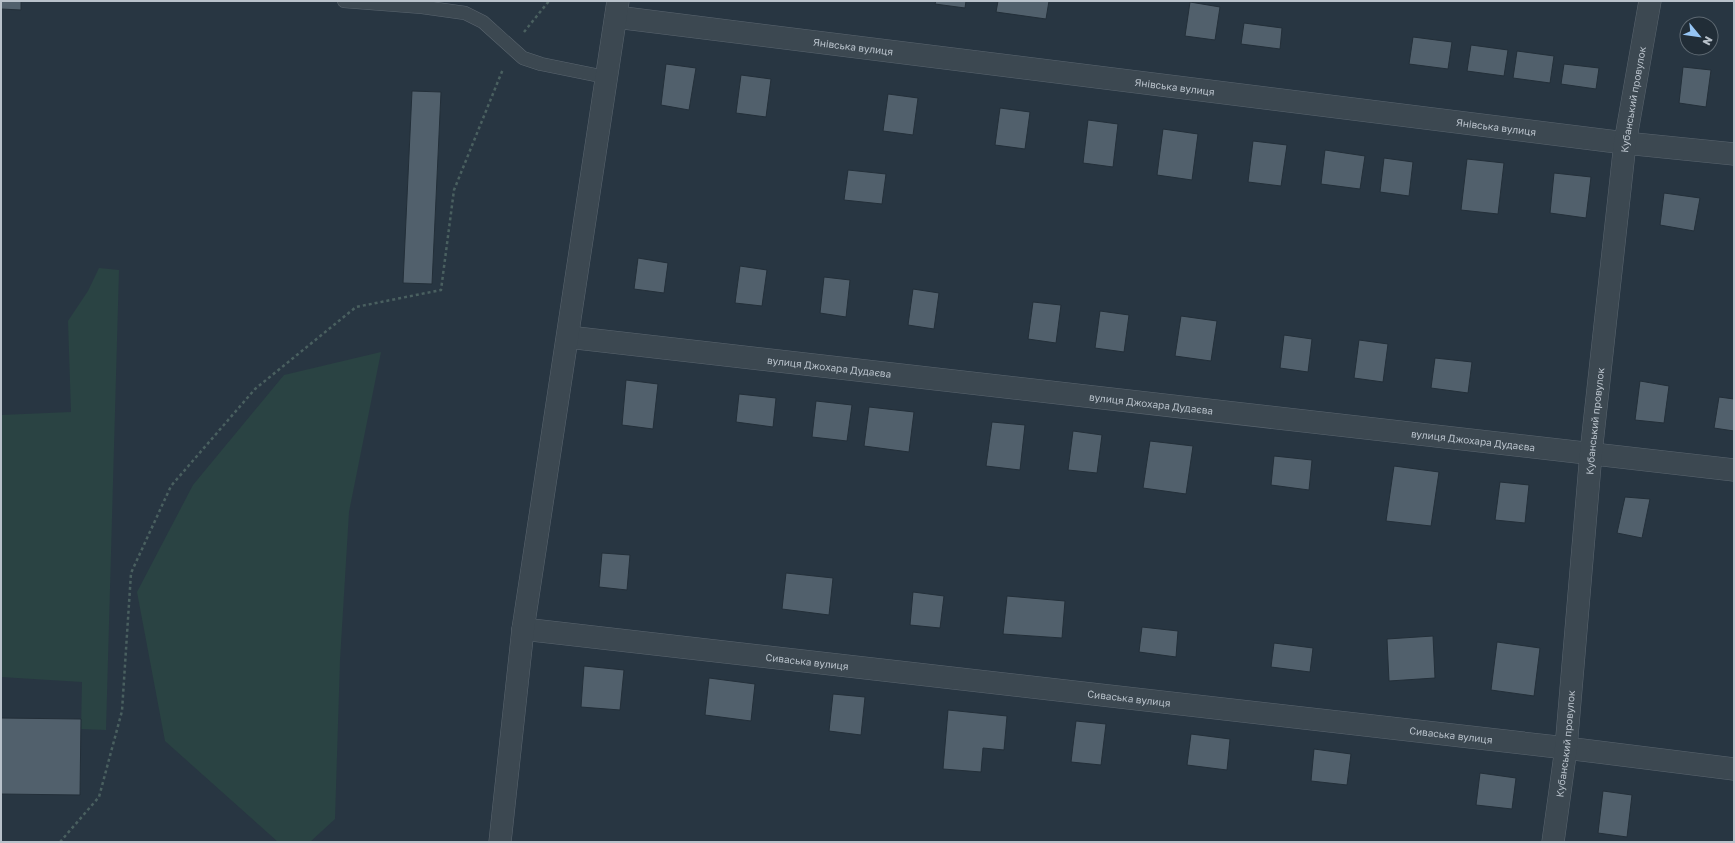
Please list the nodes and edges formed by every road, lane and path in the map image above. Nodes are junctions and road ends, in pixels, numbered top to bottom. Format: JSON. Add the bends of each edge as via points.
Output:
{"nodes":[{"id":1,"x":344,"y":1,"type":"edge"},
{"id":2,"x":549,"y":1,"type":"edge"},
{"id":3,"x":1650,"y":1,"type":"edge"},
{"id":4,"x":617,"y":9,"type":"edge"},
{"id":5,"x":511,"y":47,"type":"junction"},
{"id":6,"x":605,"y":76,"type":"junction"},
{"id":7,"x":1625,"y":143,"type":"junction"},
{"id":8,"x":1734,"y":154,"type":"edge"},
{"id":9,"x":568,"y":337,"type":"junction"},
{"id":10,"x":1591,"y":454,"type":"junction"},
{"id":11,"x":1734,"y":470,"type":"edge"},
{"id":12,"x":523,"y":629,"type":"junction"},
{"id":13,"x":1566,"y":748,"type":"junction"},
{"id":14,"x":1734,"y":769,"type":"edge"},
{"id":15,"x":60,"y":842,"type":"edge"},
{"id":16,"x":500,"y":842,"type":"edge"},
{"id":17,"x":1553,"y":842,"type":"edge"}],
"edges":[{"from":1,"to":5,"type":"lane","via":[[465,13],[483,22]]},
{"from":2,"to":5,"type":"path"},
{"from":3,"to":7,"type":"street","name":"Кубанський провулок"},
{"from":4,"to":6,"type":"street"},
{"from":4,"to":7,"type":"street","name":"Янівська вулиця"},
{"from":5,"to":6,"type":"lane","via":[[523,58],[541,64]]},
{"from":5,"to":15,"type":"path","via":[[454,190],[441,290],[356,307],[255,389],[171,486],[131,573],[122,711],[99,797]]},
{"from":6,"to":9,"type":"street"},
{"from":7,"to":8,"type":"street","name":"Янівська вулиця"},
{"from":7,"to":10,"type":"street","name":"Кубанський провулок"},
{"from":9,"to":10,"type":"street","name":"вулиця Джохара Дудаєва"},
{"from":9,"to":12,"type":"street"},
{"from":10,"to":11,"type":"street","name":"вулиця Джохара Дудаєва"},
{"from":10,"to":13,"type":"street","name":"Кубанський провулок"},
{"from":12,"to":13,"type":"street","name":"Сиваська вулиця"},
{"from":12,"to":16,"type":"street"},
{"from":13,"to":14,"type":"street","name":"Сиваська вулиця"},
{"from":13,"to":17,"type":"street","name":"Кубанський провулок"}]}
